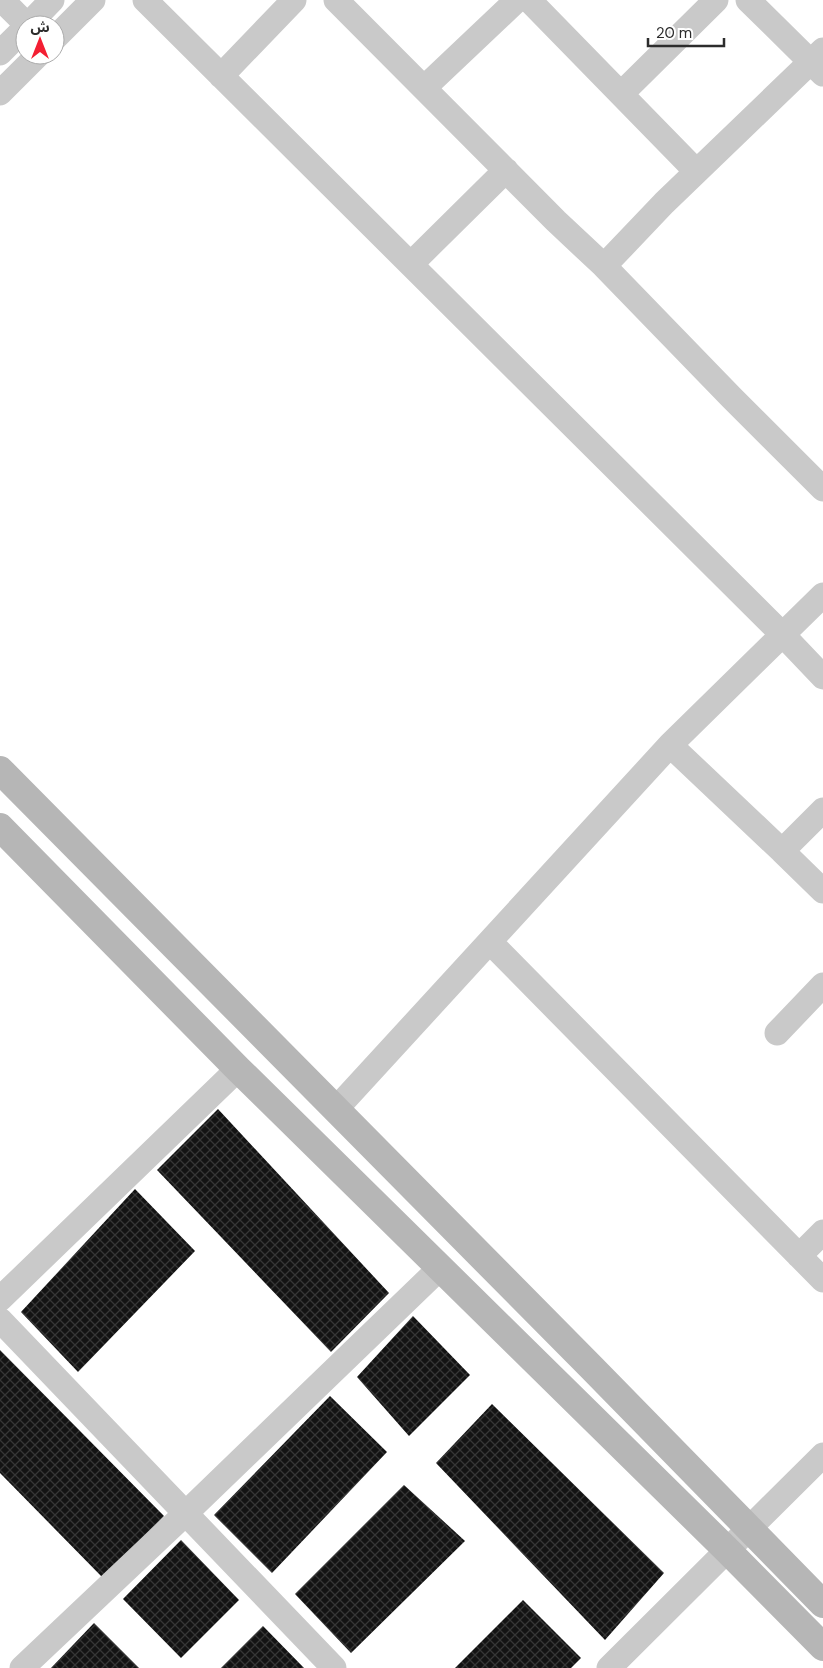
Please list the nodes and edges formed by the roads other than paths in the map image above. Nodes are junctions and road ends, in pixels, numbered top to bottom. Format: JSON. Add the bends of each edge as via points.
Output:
{"nodes":[{"id":1,"x":2,"y":0,"type":"edge"},
{"id":2,"x":52,"y":0,"type":"edge"},
{"id":3,"x":93,"y":0,"type":"edge"},
{"id":4,"x":145,"y":0,"type":"edge"},
{"id":5,"x":294,"y":0,"type":"edge"},
{"id":6,"x":336,"y":0,"type":"edge"},
{"id":7,"x":517,"y":0,"type":"edge"},
{"id":8,"x":529,"y":0,"type":"edge"},
{"id":9,"x":716,"y":0,"type":"edge"},
{"id":10,"x":748,"y":0,"type":"edge"},
{"id":11,"x":16,"y":15,"type":"edge"},
{"id":12,"x":37,"y":15,"type":"edge"},
{"id":13,"x":65,"y":28,"type":"edge"},
{"id":14,"x":15,"y":37,"type":"edge"},
{"id":15,"x":0,"y":53,"type":"edge"},
{"id":16,"x":819,"y":62,"type":"edge"},
{"id":17,"x":28,"y":65,"type":"edge"},
{"id":18,"x":221,"y":76,"type":"junction"},
{"id":19,"x":424,"y":88,"type":"junction"},
{"id":20,"x":0,"y":93,"type":"edge"},
{"id":21,"x":621,"y":94,"type":"junction"},
{"id":22,"x":506,"y":170,"type":"junction"},
{"id":23,"x":696,"y":171,"type":"junction"},
{"id":24,"x":411,"y":264,"type":"junction"},
{"id":25,"x":604,"y":266,"type":"junction"},
{"id":26,"x":823,"y":489,"type":"edge"},
{"id":27,"x":823,"y":595,"type":"edge"},
{"id":28,"x":782,"y":634,"type":"junction"},
{"id":29,"x":823,"y":677,"type":"edge"},
{"id":30,"x":670,"y":745,"type":"junction"},
{"id":31,"x":0,"y":770,"type":"edge"},
{"id":32,"x":823,"y":810,"type":"edge"},
{"id":33,"x":0,"y":827,"type":"edge"},
{"id":34,"x":782,"y":851,"type":"junction"},
{"id":35,"x":823,"y":891,"type":"edge"},
{"id":36,"x":490,"y":942,"type":"junction"},
{"id":37,"x":823,"y":985,"type":"edge"},
{"id":38,"x":777,"y":1033,"type":"dead end"},
{"id":39,"x":238,"y":1069,"type":"junction"},
{"id":40,"x":336,"y":1109,"type":"junction"},
{"id":41,"x":823,"y":1232,"type":"edge"},
{"id":42,"x":799,"y":1256,"type":"junction"},
{"id":43,"x":440,"y":1268,"type":"junction"},
{"id":44,"x":823,"y":1280,"type":"edge"},
{"id":45,"x":0,"y":1299,"type":"edge"},
{"id":46,"x":0,"y":1320,"type":"edge"},
{"id":47,"x":823,"y":1455,"type":"edge"},
{"id":48,"x":186,"y":1513,"type":"junction"},
{"id":49,"x":749,"y":1529,"type":"junction"},
{"id":50,"x":728,"y":1551,"type":"junction"},
{"id":51,"x":821,"y":1600,"type":"edge"},
{"id":52,"x":823,"y":1647,"type":"edge"},
{"id":53,"x":22,"y":1668,"type":"edge"},
{"id":54,"x":334,"y":1668,"type":"edge"},
{"id":55,"x":609,"y":1668,"type":"edge"}],
"edges":[{"from":1,"to":11,"type":"street"},
{"from":2,"to":12,"type":"street"},
{"from":3,"to":13,"type":"street"},
{"from":4,"to":18,"type":"street"},
{"from":5,"to":18,"type":"street"},
{"from":6,"to":19,"type":"street"},
{"from":7,"to":19,"type":"street"},
{"from":8,"to":21,"type":"street"},
{"from":9,"to":21,"type":"street"},
{"from":10,"to":16,"type":"street"},
{"from":14,"to":15,"type":"street"},
{"from":16,"to":23,"type":"street"},
{"from":17,"to":20,"type":"street"},
{"from":18,"to":24,"type":"street"},
{"from":19,"to":22,"type":"street"},
{"from":21,"to":23,"type":"street"},
{"from":22,"to":24,"type":"street"},
{"from":22,"to":25,"type":"street"},
{"from":23,"to":25,"type":"street"},
{"from":24,"to":28,"type":"street"},
{"from":25,"to":26,"type":"street"},
{"from":27,"to":28,"type":"street"},
{"from":28,"to":29,"type":"street"},
{"from":28,"to":30,"type":"street"},
{"from":30,"to":34,"type":"street"},
{"from":30,"to":36,"type":"street"},
{"from":31,"to":40,"type":"main road"},
{"from":32,"to":34,"type":"street"},
{"from":33,"to":39,"type":"main road"},
{"from":34,"to":35,"type":"street"},
{"from":36,"to":40,"type":"street"},
{"from":36,"to":42,"type":"street"},
{"from":37,"to":38,"type":"street"},
{"from":39,"to":43,"type":"main road"},
{"from":39,"to":45,"type":"street"},
{"from":40,"to":49,"type":"main road"},
{"from":41,"to":42,"type":"street"},
{"from":42,"to":44,"type":"street"},
{"from":43,"to":48,"type":"street"},
{"from":43,"to":50,"type":"main road"},
{"from":46,"to":48,"type":"street"},
{"from":47,"to":49,"type":"street"},
{"from":48,"to":53,"type":"street"},
{"from":48,"to":54,"type":"street"},
{"from":49,"to":50,"type":"street"},
{"from":49,"to":51,"type":"main road"},
{"from":50,"to":52,"type":"main road"},
{"from":50,"to":55,"type":"street"}]}
